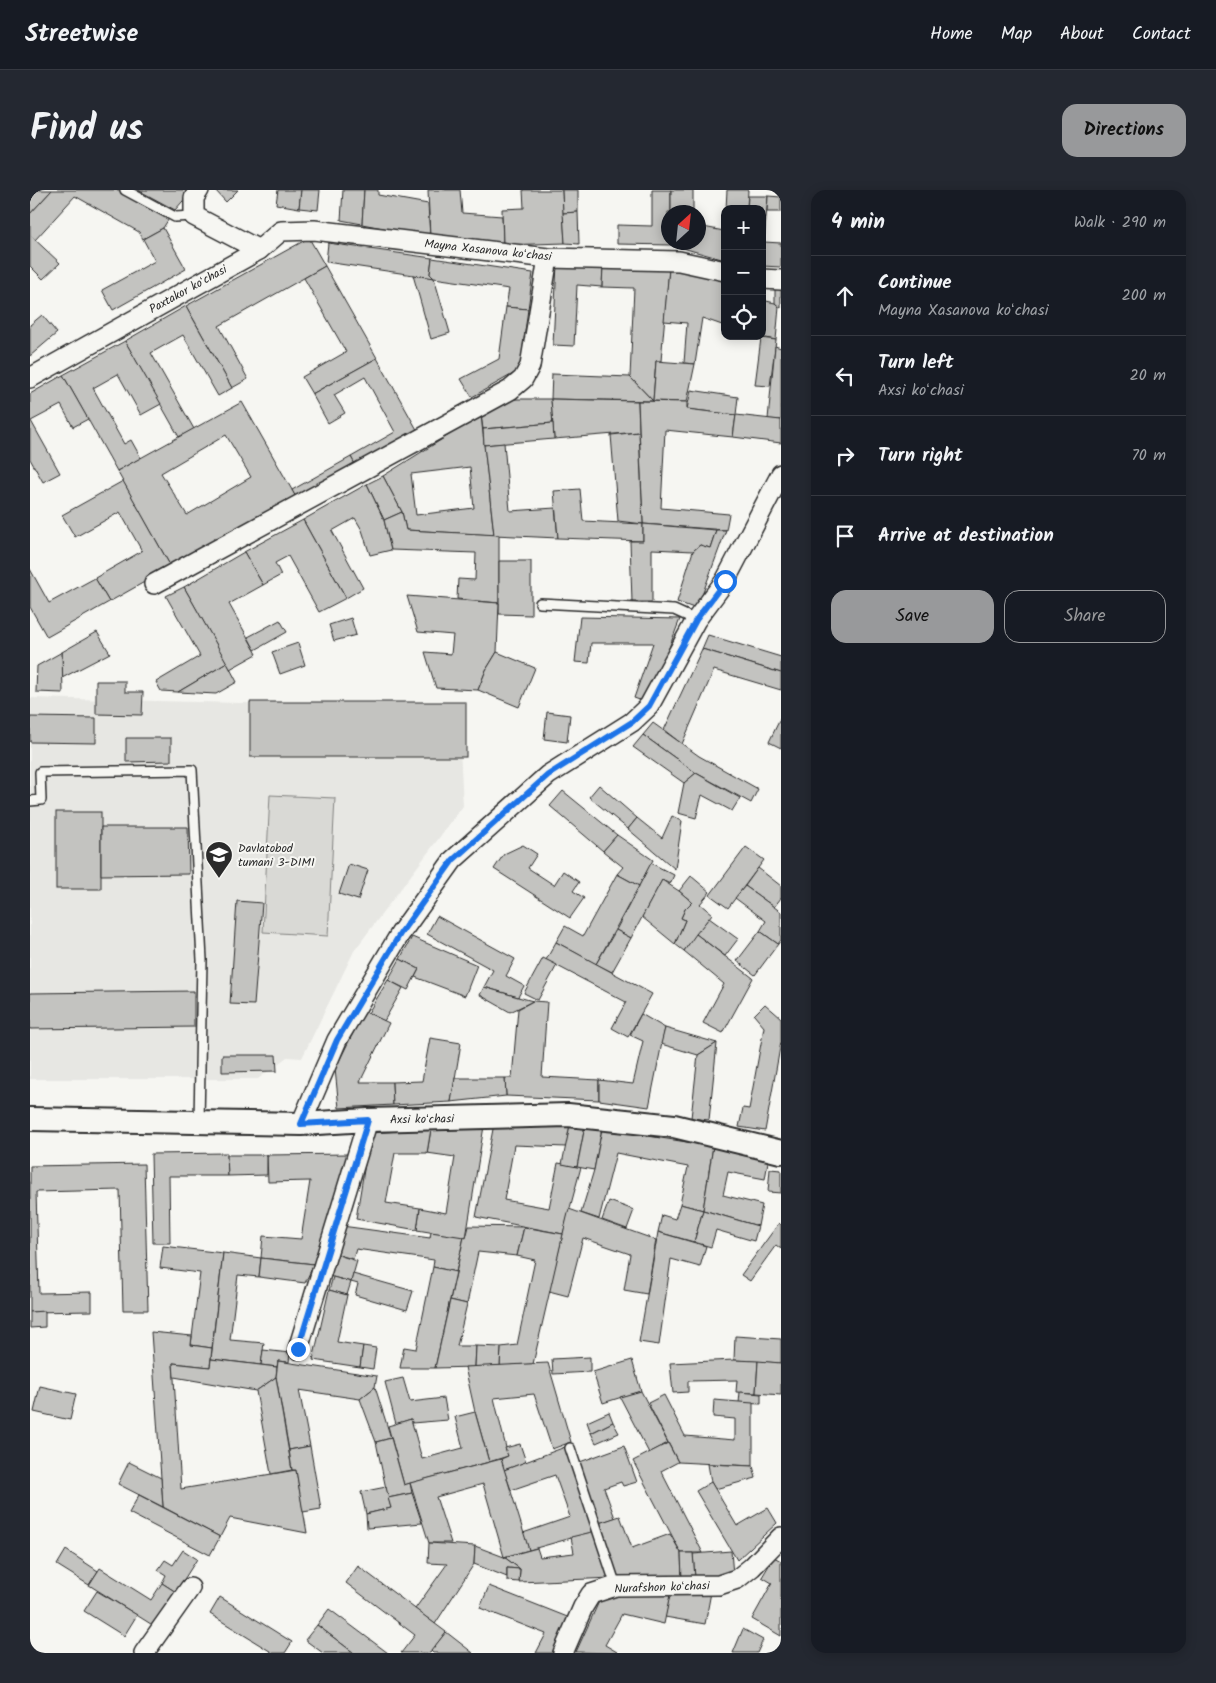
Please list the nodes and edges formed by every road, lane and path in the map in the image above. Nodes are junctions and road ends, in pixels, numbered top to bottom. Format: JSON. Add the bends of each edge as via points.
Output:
{"nodes":[{"id":1,"x":125,"y":190,"type":"edge"},
{"id":2,"x":199,"y":190,"type":"edge"},
{"id":3,"x":194,"y":216,"type":"junction"},
{"id":4,"x":259,"y":250,"type":"junction"},
{"id":5,"x":548,"y":258,"type":"junction"},
{"id":6,"x":721,"y":270,"type":"edge"},
{"id":7,"x":766,"y":279,"type":"edge"},
{"id":8,"x":781,"y":280,"type":"edge"},
{"id":9,"x":30,"y":378,"type":"edge"},
{"id":10,"x":781,"y":474,"type":"edge"},
{"id":11,"x":154,"y":584,"type":"dead end"},
{"id":12,"x":540,"y":603,"type":"dead end"},
{"id":13,"x":696,"y":620,"type":"junction"},
{"id":14,"x":30,"y":800,"type":"edge"},
{"id":15,"x":30,"y":1119,"type":"edge"},
{"id":16,"x":368,"y":1120,"type":"junction"},
{"id":17,"x":199,"y":1122,"type":"junction"},
{"id":18,"x":301,"y":1124,"type":"junction"},
{"id":19,"x":781,"y":1152,"type":"edge"},
{"id":20,"x":298,"y":1349,"type":"dead end"},
{"id":21,"x":570,"y":1448,"type":"dead end"},
{"id":22,"x":781,"y":1537,"type":"edge"},
{"id":23,"x":616,"y":1586,"type":"junction"},
{"id":24,"x":190,"y":1588,"type":"dead end"},
{"id":25,"x":144,"y":1653,"type":"edge"},
{"id":26,"x":563,"y":1653,"type":"edge"}],
"edges":[{"from":1,"to":3,"type":"lane","via":[[175,217]]},
{"from":2,"to":3,"type":"street","via":[[194,198]]},
{"from":3,"to":4,"type":"street"},
{"from":4,"to":5,"type":"street","name":"Mayna Xasanova koʻchasi","via":[[281,231],[314,230]]},
{"from":4,"to":9,"type":"street","name":"Paxtakor koʻchasi"},
{"from":5,"to":6,"type":"street","name":"Mayna Xasanova koʻchasi","via":[[679,260]]},
{"from":5,"to":11,"type":"street","via":[[530,366],[523,379],[510,390]]},
{"from":7,"to":8,"type":"street"},
{"from":10,"to":13,"type":"street","via":[[725,581]]},
{"from":12,"to":13,"type":"lane","via":[[674,610]]},
{"from":13,"to":18,"type":"street","via":[[649,706],[632,722],[548,775],[453,860],[400,934],[337,1040]]},
{"from":14,"to":17,"type":"lane","via":[[41,800],[40,772],[192,770],[202,960]]},
{"from":15,"to":17,"type":"street","name":"Axsi koʻchasi"},
{"from":16,"to":18,"type":"street","name":"Axsi koʻchasi"},
{"from":16,"to":19,"type":"street","name":"Axsi koʻchasi","via":[[568,1115],[674,1126]]},
{"from":16,"to":20,"type":"street"},
{"from":17,"to":18,"type":"street","name":"Axsi koʻchasi"},
{"from":21,"to":23,"type":"lane"},
{"from":22,"to":23,"type":"street","name":"Nurafshon koʻchasi","via":[[737,1579],[719,1585]]},
{"from":23,"to":26,"type":"street","name":"Nurafshon koʻchasi","via":[[591,1594]]},
{"from":24,"to":25,"type":"street"}]}
